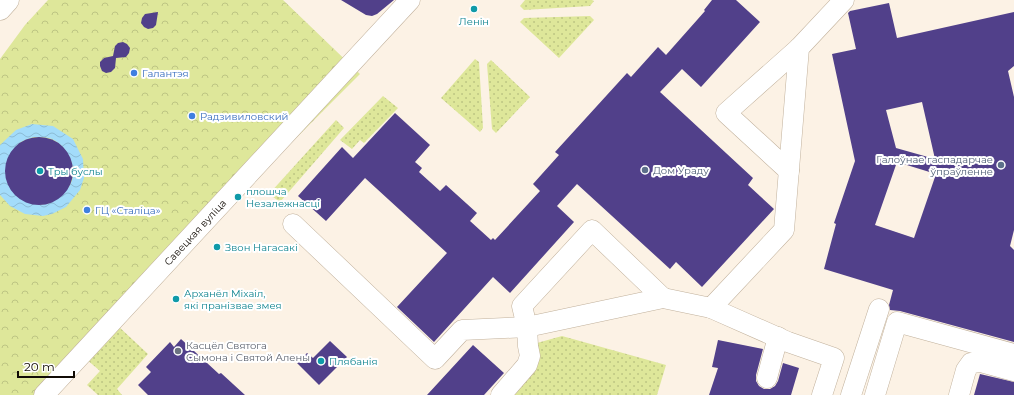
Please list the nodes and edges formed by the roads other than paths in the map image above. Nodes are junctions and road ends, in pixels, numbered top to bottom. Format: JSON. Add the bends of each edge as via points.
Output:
{"nodes":[{"id":1,"x":8,"y":0,"type":"edge"},
{"id":2,"x":410,"y":0,"type":"edge"},
{"id":3,"x":844,"y":0,"type":"edge"},
{"id":4,"x":0,"y":9,"type":"edge"},
{"id":5,"x":799,"y":48,"type":"junction"},
{"id":6,"x":789,"y":171,"type":"junction"},
{"id":7,"x":293,"y":224,"type":"dead end"},
{"id":8,"x":663,"y":298,"type":"junction"},
{"id":9,"x":711,"y":308,"type":"junction"},
{"id":10,"x":878,"y":309,"type":"dead end"},
{"id":11,"x":527,"y":327,"type":"junction"},
{"id":12,"x":778,"y":337,"type":"junction"},
{"id":13,"x":1014,"y":354,"type":"edge"},
{"id":14,"x":1014,"y":371,"type":"edge"},
{"id":15,"x":768,"y":378,"type":"dead end"},
{"id":16,"x":44,"y":395,"type":"edge"},
{"id":17,"x":501,"y":395,"type":"edge"},
{"id":18,"x":822,"y":395,"type":"edge"},
{"id":19,"x":851,"y":395,"type":"edge"},
{"id":20,"x":875,"y":395,"type":"edge"},
{"id":21,"x":959,"y":395,"type":"edge"}],
"edges":[{"from":1,"to":4,"type":"main road"},
{"from":2,"to":16,"type":"street","name":"Савецкая вуліца"},
{"from":3,"to":5,"type":"street"},
{"from":5,"to":6,"type":"street"},
{"from":5,"to":6,"type":"street","via":[[726,113]]},
{"from":6,"to":9,"type":"street","via":[[784,230]]},
{"from":7,"to":11,"type":"street","via":[[436,359],[462,330]]},
{"from":8,"to":9,"type":"street"},
{"from":8,"to":11,"type":"street"},
{"from":8,"to":11,"type":"street","via":[[592,230],[522,306]]},
{"from":9,"to":12,"type":"street"},
{"from":10,"to":19,"type":"street"},
{"from":11,"to":17,"type":"street","via":[[530,356],[527,365]]},
{"from":12,"to":15,"type":"street"},
{"from":12,"to":18,"type":"street","via":[[834,358]]},
{"from":13,"to":20,"type":"street","via":[[897,322]]},
{"from":14,"to":21,"type":"street","via":[[981,362],[971,363],[966,370]]}]}
